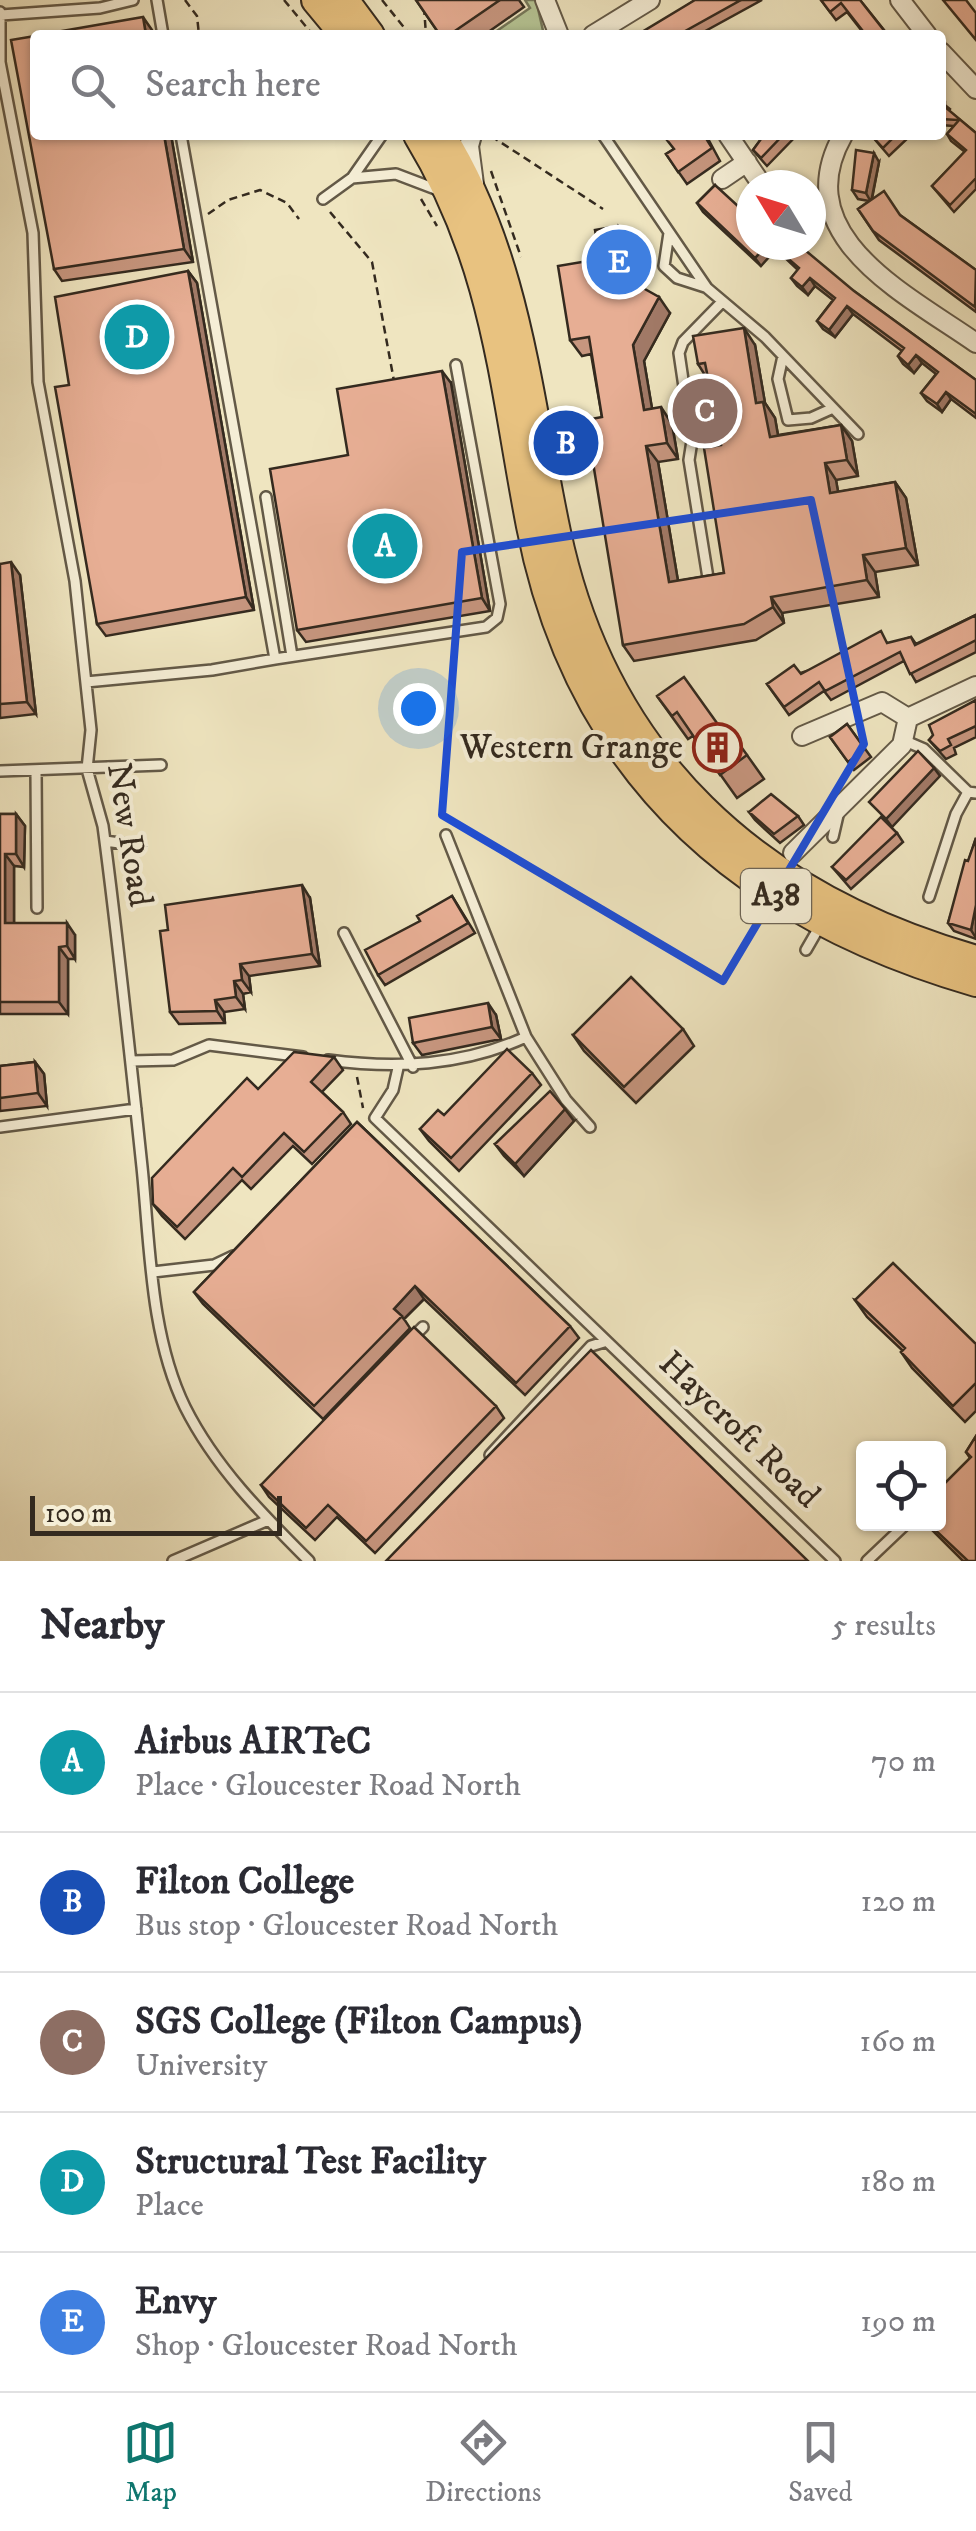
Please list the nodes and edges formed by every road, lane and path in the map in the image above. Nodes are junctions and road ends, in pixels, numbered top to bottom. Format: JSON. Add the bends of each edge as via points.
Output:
{"nodes":[{"id":1,"x":133,"y":0,"type":"edge"},
{"id":2,"x":157,"y":0,"type":"edge"},
{"id":3,"x":185,"y":0,"type":"edge"},
{"id":4,"x":284,"y":0,"type":"edge"},
{"id":5,"x":316,"y":0,"type":"edge"},
{"id":6,"x":344,"y":0,"type":"edge"},
{"id":7,"x":382,"y":0,"type":"edge"},
{"id":8,"x":426,"y":0,"type":"edge"},
{"id":9,"x":545,"y":0,"type":"edge"},
{"id":10,"x":650,"y":0,"type":"edge"},
{"id":11,"x":900,"y":0,"type":"edge"},
{"id":12,"x":76,"y":5,"type":"edge"},
{"id":13,"x":0,"y":13,"type":"edge"},
{"id":14,"x":162,"y":30,"type":"edge"},
{"id":15,"x":198,"y":30,"type":"edge"},
{"id":16,"x":309,"y":30,"type":"edge"},
{"id":17,"x":340,"y":30,"type":"edge"},
{"id":18,"x":366,"y":30,"type":"edge"},
{"id":19,"x":406,"y":30,"type":"edge"},
{"id":20,"x":425,"y":30,"type":"edge"},
{"id":21,"x":557,"y":30,"type":"edge"},
{"id":22,"x":601,"y":30,"type":"edge"},
{"id":23,"x":923,"y":30,"type":"edge"},
{"id":24,"x":946,"y":57,"type":"edge"},
{"id":25,"x":976,"y":89,"type":"edge"},
{"id":26,"x":182,"y":140,"type":"edge"},
{"id":27,"x":379,"y":140,"type":"edge"},
{"id":28,"x":422,"y":140,"type":"edge"},
{"id":29,"x":443,"y":140,"type":"edge"},
{"id":30,"x":497,"y":140,"type":"edge"},
{"id":31,"x":605,"y":140,"type":"edge"},
{"id":32,"x":732,"y":140,"type":"edge"},
{"id":33,"x":841,"y":140,"type":"edge"},
{"id":34,"x":479,"y":142,"type":"edge"},
{"id":35,"x":486,"y":157,"type":"dead end"},
{"id":36,"x":747,"y":162,"type":"junction"},
{"id":37,"x":752,"y":170,"type":"edge"},
{"id":38,"x":352,"y":178,"type":"junction"},
{"id":39,"x":722,"y":178,"type":"dead end"},
{"id":40,"x":826,"y":183,"type":"edge"},
{"id":41,"x":322,"y":200,"type":"joint"},
{"id":42,"x":466,"y":200,"type":"junction"},
{"id":43,"x":603,"y":209,"type":"dead end"},
{"id":44,"x":826,"y":212,"type":"edge"},
{"id":45,"x":196,"y":217,"type":"junction"},
{"id":46,"x":300,"y":219,"type":"dead end"},
{"id":47,"x":669,"y":233,"type":"junction"},
{"id":48,"x":524,"y":268,"type":"dead end"},
{"id":49,"x":707,"y":288,"type":"junction"},
{"id":50,"x":722,"y":302,"type":"junction"},
{"id":51,"x":976,"y":343,"type":"edge"},
{"id":52,"x":783,"y":356,"type":"junction"},
{"id":53,"x":456,"y":364,"type":"dead end"},
{"id":54,"x":396,"y":393,"type":"edge"},
{"id":55,"x":831,"y":409,"type":"junction"},
{"id":56,"x":560,"y":431,"type":"dead end"},
{"id":57,"x":858,"y":434,"type":"dead end"},
{"id":58,"x":569,"y":476,"type":"dead end"},
{"id":59,"x":266,"y":497,"type":"dead end"},
{"id":60,"x":710,"y":589,"type":"edge"},
{"id":61,"x":292,"y":656,"type":"junction"},
{"id":62,"x":275,"y":659,"type":"junction"},
{"id":63,"x":86,"y":682,"type":"junction"},
{"id":64,"x":976,"y":686,"type":"edge"},
{"id":65,"x":908,"y":718,"type":"junction"},
{"id":66,"x":802,"y":736,"type":"dead end"},
{"id":67,"x":903,"y":740,"type":"junction"},
{"id":68,"x":161,"y":765,"type":"dead end"},
{"id":69,"x":87,"y":769,"type":"junction"},
{"id":70,"x":36,"y":770,"type":"junction"},
{"id":71,"x":0,"y":772,"type":"edge"},
{"id":72,"x":972,"y":792,"type":"edge"},
{"id":73,"x":838,"y":808,"type":"junction"},
{"id":74,"x":446,"y":834,"type":"dead end"},
{"id":75,"x":833,"y":837,"type":"dead end"},
{"id":76,"x":105,"y":841,"type":"junction"},
{"id":77,"x":141,"y":846,"type":"dead end"},
{"id":78,"x":793,"y":853,"type":"dead end"},
{"id":79,"x":929,"y":896,"type":"dead end"},
{"id":80,"x":37,"y":908,"type":"dead end"},
{"id":81,"x":821,"y":924,"type":"junction"},
{"id":82,"x":344,"y":932,"type":"dead end"},
{"id":83,"x":806,"y":950,"type":"dead end"},
{"id":84,"x":976,"y":960,"type":"edge"},
{"id":85,"x":976,"y":982,"type":"edge"},
{"id":86,"x":526,"y":1038,"type":"junction"},
{"id":87,"x":131,"y":1061,"type":"junction"},
{"id":88,"x":353,"y":1064,"type":"junction"},
{"id":89,"x":414,"y":1067,"type":"junction"},
{"id":90,"x":398,"y":1068,"type":"junction"},
{"id":91,"x":136,"y":1110,"type":"junction"},
{"id":92,"x":376,"y":1118,"type":"junction"},
{"id":93,"x":365,"y":1125,"type":"joint"},
{"id":94,"x":0,"y":1127,"type":"edge"},
{"id":95,"x":590,"y":1127,"type":"dead end"},
{"id":96,"x":237,"y":1254,"type":"edge"},
{"id":97,"x":153,"y":1272,"type":"junction"},
{"id":98,"x":422,"y":1326,"type":"dead end"},
{"id":99,"x":604,"y":1342,"type":"junction"},
{"id":100,"x":396,"y":1354,"type":"edge"},
{"id":101,"x":474,"y":1471,"type":"edge"},
{"id":102,"x":264,"y":1490,"type":"edge"},
{"id":103,"x":251,"y":1504,"type":"junction"},
{"id":104,"x":268,"y":1520,"type":"junction"},
{"id":105,"x":899,"y":1531,"type":"edge"},
{"id":106,"x":173,"y":1561,"type":"edge"},
{"id":107,"x":308,"y":1561,"type":"edge"},
{"id":108,"x":835,"y":1561,"type":"edge"},
{"id":109,"x":867,"y":1561,"type":"edge"}],
"edges":[{"from":1,"to":12,"type":"lane"},
{"from":2,"to":14,"type":"lane"},
{"from":3,"to":15,"type":"path"},
{"from":4,"to":16,"type":"path"},
{"from":5,"to":17,"type":"main road"},
{"from":6,"to":18,"type":"main road"},
{"from":7,"to":19,"type":"path"},
{"from":8,"to":20,"type":"path"},
{"from":9,"to":21,"type":"street"},
{"from":10,"to":22,"type":"street"},
{"from":11,"to":23,"type":"street"},
{"from":12,"to":13,"type":"lane"},
{"from":13,"to":63,"type":"lane","name":"New Road","via":[[0,62],[34,233],[38,382],[75,581]]},
{"from":24,"to":25,"type":"street"},
{"from":26,"to":45,"type":"lane"},
{"from":27,"to":38,"type":"lane"},
{"from":28,"to":42,"type":"main road","number":"A38"},
{"from":29,"to":42,"type":"main road","number":"A38"},
{"from":30,"to":43,"type":"path"},
{"from":31,"to":47,"type":"lane"},
{"from":32,"to":36,"type":"street"},
{"from":33,"to":40,"type":"street"},
{"from":34,"to":42,"type":"street","via":[[470,153]]},
{"from":35,"to":48,"type":"path"},
{"from":36,"to":37,"type":"street"},
{"from":36,"to":39,"type":"street"},
{"from":38,"to":41,"type":"lane"},
{"from":38,"to":42,"type":"lane","via":[[396,174]]},
{"from":41,"to":54,"type":"path","via":[[372,262]]},
{"from":42,"to":81,"type":"main road","number":"A38","via":[[495,317],[536,553],[583,680],[664,803],[734,866]]},
{"from":42,"to":84,"type":"main road","number":"A38","via":[[516,318],[575,605],[644,740],[700,809],[777,872],[859,919]]},
{"from":44,"to":51,"type":"street","via":[[850,248]]},
{"from":45,"to":46,"type":"path","via":[[260,190],[288,203]]},
{"from":45,"to":62,"type":"lane"},
{"from":47,"to":49,"type":"lane"},
{"from":47,"to":49,"type":"lane","via":[[664,266]]},
{"from":49,"to":50,"type":"lane"},
{"from":50,"to":52,"type":"lane"},
{"from":50,"to":60,"type":"lane","via":[[679,352],[692,441],[688,460]]},
{"from":52,"to":55,"type":"lane"},
{"from":52,"to":55,"type":"lane","via":[[778,379],[788,420]]},
{"from":53,"to":61,"type":"lane","via":[[500,604],[497,618],[486,626]]},
{"from":55,"to":57,"type":"lane"},
{"from":56,"to":58,"type":"path"},
{"from":59,"to":61,"type":"lane"},
{"from":61,"to":62,"type":"lane"},
{"from":62,"to":63,"type":"lane"},
{"from":63,"to":69,"type":"lane","name":"New Road"},
{"from":64,"to":65,"type":"street"},
{"from":65,"to":66,"type":"street","via":[[882,702]]},
{"from":65,"to":67,"type":"street"},
{"from":67,"to":72,"type":"lane","via":[[920,746]]},
{"from":67,"to":73,"type":"street"},
{"from":68,"to":69,"type":"lane"},
{"from":69,"to":70,"type":"lane"},
{"from":69,"to":76,"type":"lane","name":"New Road"},
{"from":70,"to":71,"type":"lane"},
{"from":70,"to":80,"type":"lane"},
{"from":72,"to":79,"type":"lane","via":[[956,814]]},
{"from":73,"to":75,"type":"lane"},
{"from":73,"to":78,"type":"street"},
{"from":74,"to":86,"type":"lane"},
{"from":76,"to":77,"type":"lane"},
{"from":76,"to":87,"type":"lane","name":"New Road"},
{"from":81,"to":83,"type":"lane"},
{"from":81,"to":85,"type":"main road","number":"A38"},
{"from":82,"to":89,"type":"lane"},
{"from":86,"to":89,"type":"lane"},
{"from":86,"to":95,"type":"lane"},
{"from":87,"to":88,"type":"lane","via":[[173,1060],[209,1044]]},
{"from":87,"to":91,"type":"lane","name":"New Road"},
{"from":88,"to":90,"type":"lane"},
{"from":88,"to":93,"type":"path"},
{"from":89,"to":90,"type":"lane"},
{"from":90,"to":92,"type":"lane"},
{"from":91,"to":94,"type":"lane"},
{"from":91,"to":97,"type":"lane","name":"New Road"},
{"from":92,"to":93,"type":"lane"},
{"from":92,"to":99,"type":"lane","name":"Haycroft Road"},
{"from":96,"to":97,"type":"lane","via":[[214,1265]]},
{"from":97,"to":103,"type":"lane","name":"New Road","via":[[184,1404]]},
{"from":98,"to":100,"type":"lane"},
{"from":99,"to":101,"type":"lane","via":[[591,1346]]},
{"from":99,"to":108,"type":"lane","name":"Haycroft Road"},
{"from":102,"to":103,"type":"lane"},
{"from":103,"to":104,"type":"lane","name":"New Road"},
{"from":104,"to":106,"type":"lane"},
{"from":104,"to":107,"type":"lane","name":"New Road"},
{"from":105,"to":109,"type":"lane"}]}
